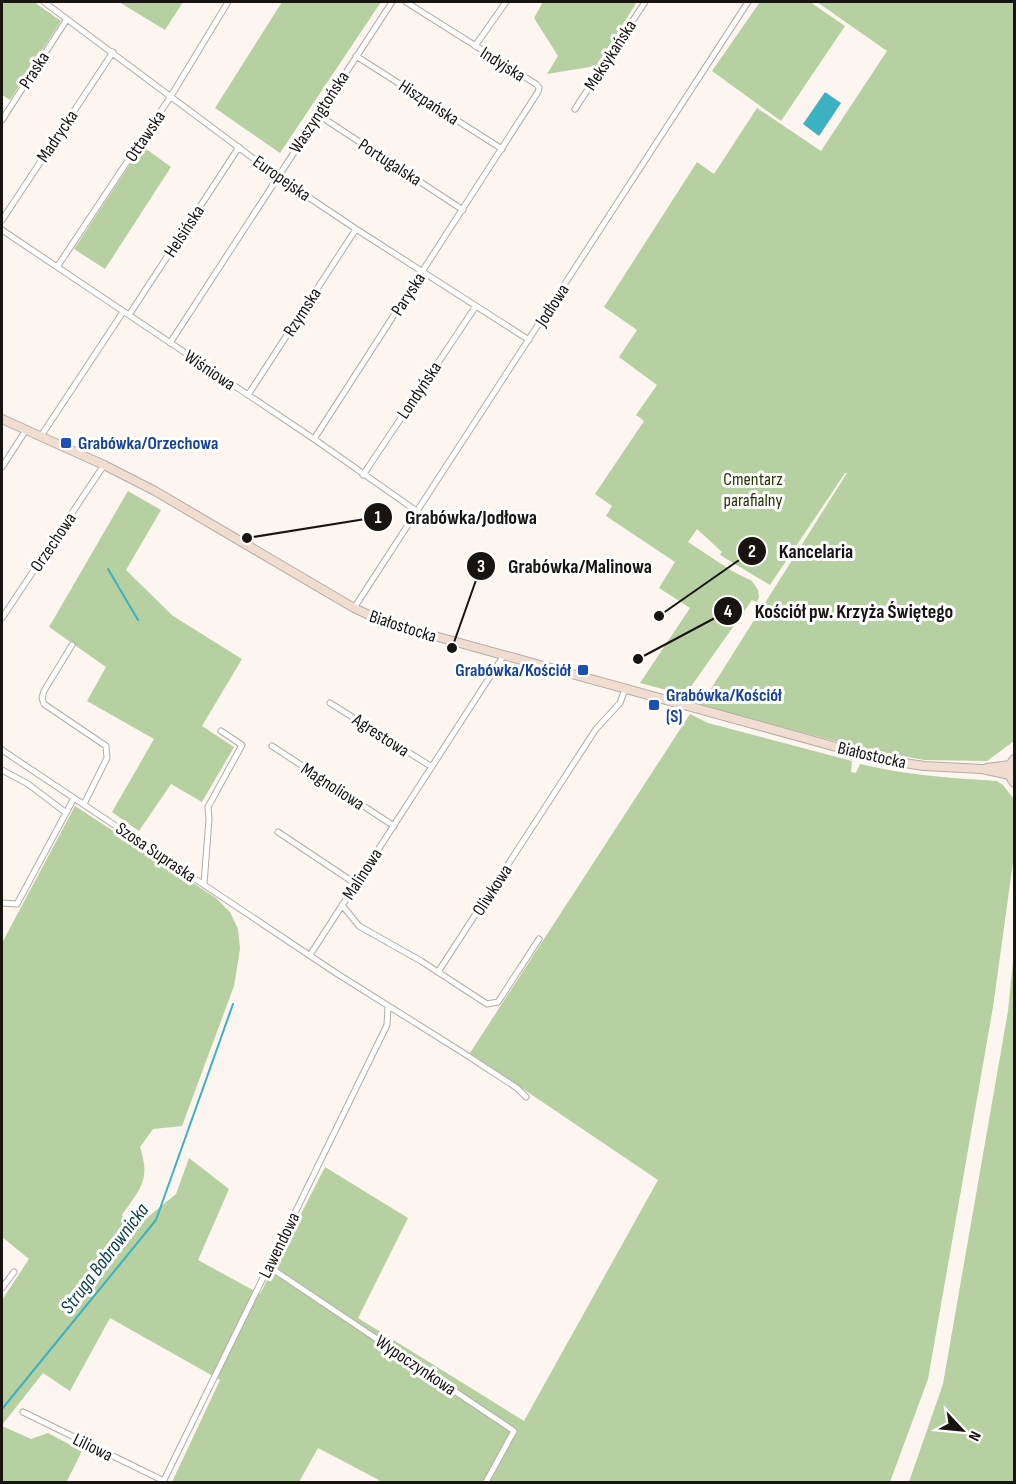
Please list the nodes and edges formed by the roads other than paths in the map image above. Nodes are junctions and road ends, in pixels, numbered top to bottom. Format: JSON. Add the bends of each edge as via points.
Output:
{"nodes":[{"id":1,"x":44,"y":2,"type":"edge"},
{"id":2,"x":228,"y":2,"type":"edge"},
{"id":3,"x":392,"y":2,"type":"edge"},
{"id":4,"x":406,"y":2,"type":"edge"},
{"id":5,"x":506,"y":2,"type":"edge"},
{"id":6,"x":645,"y":2,"type":"edge"},
{"id":7,"x":748,"y":2,"type":"edge"},
{"id":8,"x":67,"y":19,"type":"junction"},
{"id":9,"x":476,"y":46,"type":"junction"},
{"id":10,"x":113,"y":52,"type":"junction"},
{"id":11,"x":356,"y":56,"type":"junction"},
{"id":12,"x":171,"y":96,"type":"junction"},
{"id":13,"x":575,"y":109,"type":"dead end"},
{"id":14,"x":317,"y":114,"type":"junction"},
{"id":15,"x":2,"y":120,"type":"edge"},
{"id":16,"x":239,"y":147,"type":"junction"},
{"id":17,"x":502,"y":149,"type":"junction"},
{"id":18,"x":277,"y":176,"type":"junction"},
{"id":19,"x":463,"y":210,"type":"junction"},
{"id":20,"x":2,"y":220,"type":"edge"},
{"id":21,"x":356,"y":229,"type":"junction"},
{"id":22,"x":2,"y":230,"type":"edge"},
{"id":23,"x":57,"y":267,"type":"junction"},
{"id":24,"x":423,"y":271,"type":"junction"},
{"id":25,"x":476,"y":306,"type":"junction"},
{"id":26,"x":126,"y":313,"type":"junction"},
{"id":27,"x":529,"y":340,"type":"junction"},
{"id":28,"x":170,"y":343,"type":"junction"},
{"id":29,"x":248,"y":395,"type":"junction"},
{"id":30,"x":2,"y":419,"type":"edge"},
{"id":31,"x":26,"y":430,"type":"junction"},
{"id":32,"x":41,"y":436,"type":"junction"},
{"id":33,"x":314,"y":439,"type":"junction"},
{"id":34,"x":104,"y":465,"type":"junction"},
{"id":35,"x":2,"y":467,"type":"edge"},
{"id":36,"x":363,"y":475,"type":"junction"},
{"id":37,"x":418,"y":512,"type":"junction"},
{"id":38,"x":354,"y":608,"type":"junction"},
{"id":39,"x":2,"y":618,"type":"edge"},
{"id":40,"x":72,"y":645,"type":"dead end"},
{"id":41,"x":504,"y":655,"type":"junction"},
{"id":42,"x":625,"y":689,"type":"junction"},
{"id":43,"x":330,"y":702,"type":"dead end"},
{"id":44,"x":221,"y":731,"type":"dead end"},
{"id":45,"x":272,"y":746,"type":"dead end"},
{"id":46,"x":2,"y":750,"type":"edge"},
{"id":47,"x":1012,"y":762,"type":"edge"},
{"id":48,"x":432,"y":767,"type":"junction"},
{"id":49,"x":982,"y":769,"type":"junction"},
{"id":50,"x":2,"y":770,"type":"edge"},
{"id":51,"x":1012,"y":779,"type":"edge"},
{"id":52,"x":74,"y":798,"type":"junction"},
{"id":53,"x":84,"y":804,"type":"junction"},
{"id":54,"x":65,"y":812,"type":"junction"},
{"id":55,"x":394,"y":826,"type":"junction"},
{"id":56,"x":278,"y":832,"type":"dead end"},
{"id":57,"x":204,"y":884,"type":"junction"},
{"id":58,"x":356,"y":884,"type":"junction"},
{"id":59,"x":2,"y":903,"type":"edge"},
{"id":60,"x":342,"y":905,"type":"junction"},
{"id":61,"x":539,"y":939,"type":"dead end"},
{"id":62,"x":310,"y":955,"type":"junction"},
{"id":63,"x":438,"y":972,"type":"junction"},
{"id":64,"x":388,"y":1006,"type":"junction"},
{"id":65,"x":526,"y":1097,"type":"dead end"},
{"id":66,"x":268,"y":1266,"type":"junction"},
{"id":67,"x":14,"y":1272,"type":"dead end"},
{"id":68,"x":2,"y":1288,"type":"edge"},
{"id":69,"x":23,"y":1412,"type":"dead end"},
{"id":70,"x":164,"y":1482,"type":"edge"},
{"id":71,"x":486,"y":1482,"type":"edge"}],
"edges":[{"from":1,"to":8,"type":"street","name":"Europejska"},
{"from":2,"to":12,"type":"street","name":"Ottawska"},
{"from":3,"to":11,"type":"street","name":"Waszyngtońska"},
{"from":4,"to":9,"type":"street","name":"Indyjska"},
{"from":5,"to":9,"type":"street"},
{"from":6,"to":13,"type":"street","name":"Meksykańska"},
{"from":7,"to":27,"type":"street","name":"Jodłowa"},
{"from":8,"to":10,"type":"street","name":"Europejska"},
{"from":8,"to":15,"type":"street","name":"Praska"},
{"from":9,"to":17,"type":"street","name":"Indyjska","via":[[539,88]]},
{"from":10,"to":12,"type":"street","name":"Europejska"},
{"from":10,"to":20,"type":"street","name":"Madrycka"},
{"from":11,"to":14,"type":"street","name":"Waszyngtońska"},
{"from":11,"to":17,"type":"street","name":"Hiszpańska"},
{"from":12,"to":16,"type":"street","name":"Europejska"},
{"from":12,"to":23,"type":"street","name":"Ottawska"},
{"from":14,"to":18,"type":"street","name":"Waszyngtońska"},
{"from":14,"to":19,"type":"street","name":"Portugalska"},
{"from":16,"to":18,"type":"street","name":"Europejska"},
{"from":16,"to":26,"type":"street","name":"Helsińska"},
{"from":17,"to":19,"type":"street","name":"Paryska"},
{"from":18,"to":21,"type":"street","name":"Europejska"},
{"from":18,"to":28,"type":"street","name":"Waszyngtońska"},
{"from":19,"to":24,"type":"street","name":"Paryska"},
{"from":21,"to":24,"type":"street","name":"Europejska"},
{"from":21,"to":29,"type":"street","name":"Rzymska"},
{"from":22,"to":23,"type":"street","name":"Wiśniowa"},
{"from":23,"to":26,"type":"street","name":"Wiśniowa"},
{"from":24,"to":25,"type":"street","name":"Europejska"},
{"from":24,"to":33,"type":"street","name":"Paryska"},
{"from":25,"to":27,"type":"street","name":"Europejska"},
{"from":25,"to":36,"type":"street","name":"Londyńska"},
{"from":26,"to":28,"type":"street","name":"Wiśniowa"},
{"from":26,"to":32,"type":"street","name":"Helsińska"},
{"from":27,"to":37,"type":"street","name":"Jodłowa"},
{"from":28,"to":29,"type":"street","name":"Wiśniowa"},
{"from":29,"to":33,"type":"street","name":"Wiśniowa"},
{"from":30,"to":31,"type":"street","name":"Białostocka"},
{"from":31,"to":32,"type":"street","name":"Białostocka"},
{"from":31,"to":35,"type":"street"},
{"from":32,"to":34,"type":"street","name":"Białostocka"},
{"from":33,"to":36,"type":"street","name":"Wiśniowa"},
{"from":34,"to":38,"type":"street","name":"Białostocka","via":[[200,516]]},
{"from":34,"to":39,"type":"street","name":"Orzechowa"},
{"from":36,"to":37,"type":"street","name":"Wiśniowa"},
{"from":37,"to":38,"type":"street","name":"Jodłowa"},
{"from":38,"to":41,"type":"street","name":"Białostocka","via":[[384,622]]},
{"from":40,"to":53,"type":"street","via":[[42,698],[106,746],[107,758]]},
{"from":41,"to":42,"type":"street","name":"Białostocka"},
{"from":41,"to":48,"type":"street","name":"Malinowa"},
{"from":42,"to":49,"type":"street","name":"Białostocka","via":[[898,762]]},
{"from":42,"to":63,"type":"street","name":"Oliwkowa","via":[[620,703],[596,729]]},
{"from":43,"to":48,"type":"street","name":"Agrestowa"},
{"from":44,"to":57,"type":"street","via":[[242,746],[208,807]]},
{"from":45,"to":55,"type":"street","name":"Magnoliowa"},
{"from":46,"to":52,"type":"street","name":"Szosa Supraska"},
{"from":47,"to":49,"type":"street","name":"Białostocka"},
{"from":47,"to":51,"type":"street"},
{"from":48,"to":55,"type":"street","name":"Malinowa"},
{"from":49,"to":51,"type":"street","name":"Białostocka"},
{"from":50,"to":54,"type":"street"},
{"from":52,"to":53,"type":"street","name":"Szosa Supraska"},
{"from":52,"to":54,"type":"street"},
{"from":53,"to":57,"type":"street","name":"Szosa Supraska"},
{"from":54,"to":59,"type":"street","via":[[16,904]]},
{"from":55,"to":58,"type":"street","name":"Malinowa"},
{"from":56,"to":58,"type":"street"},
{"from":57,"to":62,"type":"street","name":"Szosa Supraska"},
{"from":58,"to":60,"type":"street","name":"Malinowa"},
{"from":60,"to":62,"type":"street","name":"Malinowa"},
{"from":60,"to":63,"type":"street","via":[[359,926]]},
{"from":61,"to":63,"type":"street","via":[[498,1002],[487,1004]]},
{"from":62,"to":64,"type":"street"},
{"from":64,"to":65,"type":"street"},
{"from":64,"to":66,"type":"street","name":"Lawendowa","via":[[387,1025]]},
{"from":66,"to":70,"type":"street","name":"Lawendowa"},
{"from":66,"to":71,"type":"street","name":"Wypoczynkowa","via":[[514,1431]]},
{"from":67,"to":68,"type":"street"},
{"from":69,"to":70,"type":"street","name":"Liliowa"}]}
